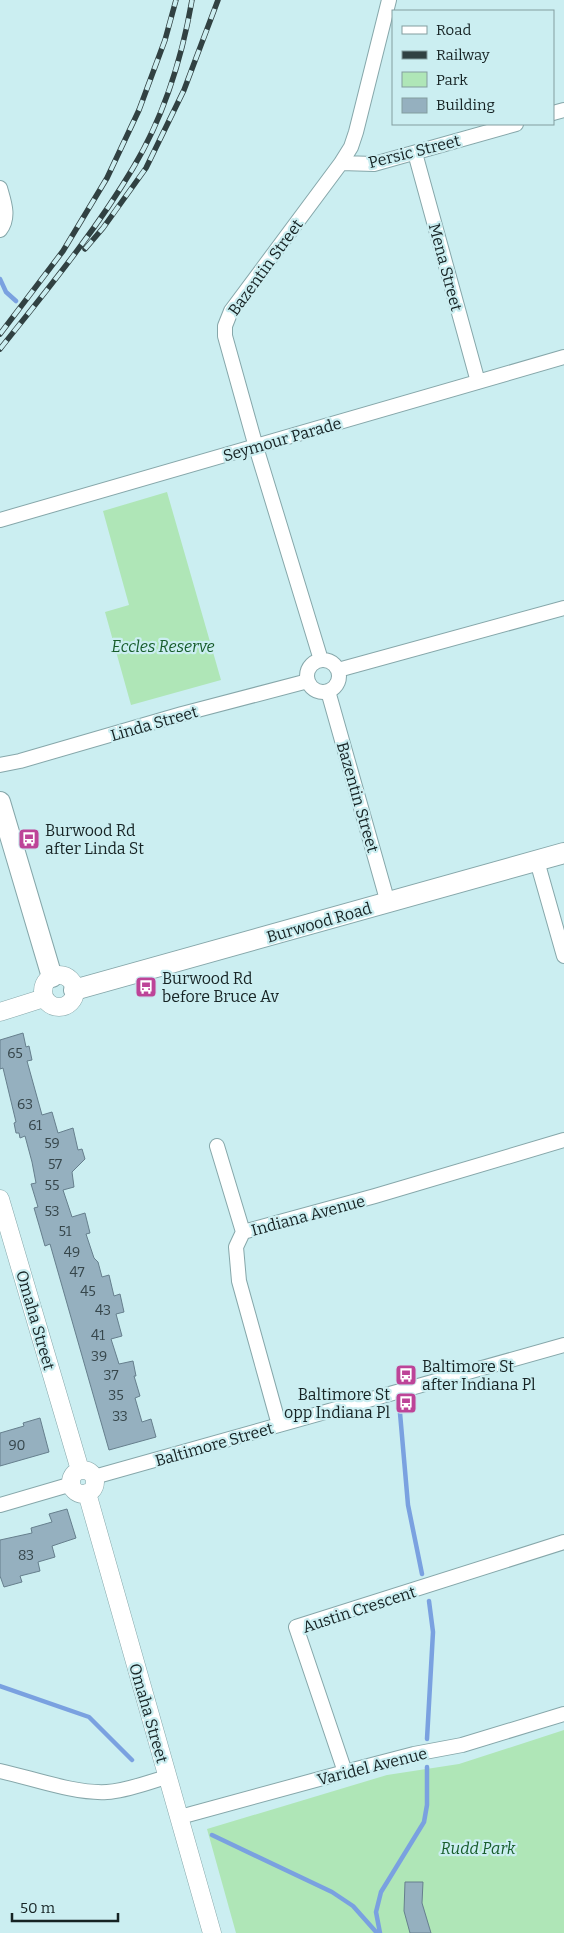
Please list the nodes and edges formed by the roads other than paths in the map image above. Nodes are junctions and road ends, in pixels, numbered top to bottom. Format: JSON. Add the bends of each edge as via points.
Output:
{"nodes":[{"id":1,"x":388,"y":0,"type":"edge"},
{"id":2,"x":513,"y":125,"type":"edge"},
{"id":3,"x":415,"y":153,"type":"junction"},
{"id":4,"x":341,"y":163,"type":"junction"},
{"id":5,"x":0,"y":188,"type":"edge"},
{"id":6,"x":0,"y":230,"type":"edge"},
{"id":7,"x":564,"y":357,"type":"edge"},
{"id":8,"x":478,"y":382,"type":"junction"},
{"id":9,"x":256,"y":447,"type":"junction"},
{"id":10,"x":0,"y":520,"type":"edge"},
{"id":11,"x":564,"y":608,"type":"edge"},
{"id":12,"x":321,"y":660,"type":"junction"},
{"id":13,"x":338,"y":670,"type":"junction"},
{"id":14,"x":308,"y":681,"type":"junction"},
{"id":15,"x":328,"y":691,"type":"junction"},
{"id":16,"x":0,"y":765,"type":"edge"},
{"id":17,"x":0,"y":802,"type":"edge"},
{"id":18,"x":564,"y":852,"type":"edge"},
{"id":19,"x":537,"y":861,"type":"junction"},
{"id":20,"x":388,"y":903,"type":"junction"},
{"id":21,"x":564,"y":956,"type":"edge"},
{"id":22,"x":52,"y":977,"type":"junction"},
{"id":23,"x":74,"y":990,"type":"junction"},
{"id":24,"x":44,"y":998,"type":"junction"},
{"id":25,"x":0,"y":1012,"type":"edge"},
{"id":26,"x":564,"y":1140,"type":"edge"},
{"id":27,"x":217,"y":1146,"type":"dead end"},
{"id":28,"x":0,"y":1199,"type":"edge"},
{"id":29,"x":243,"y":1232,"type":"junction"},
{"id":30,"x":564,"y":1345,"type":"edge"},
{"id":31,"x":279,"y":1425,"type":"junction"},
{"id":32,"x":83,"y":1481,"type":"junction"},
{"id":33,"x":0,"y":1505,"type":"edge"},
{"id":34,"x":564,"y":1542,"type":"edge"},
{"id":35,"x":564,"y":1714,"type":"edge"},
{"id":36,"x":0,"y":1771,"type":"edge"},
{"id":37,"x":344,"y":1772,"type":"junction"},
{"id":38,"x":167,"y":1777,"type":"junction"},
{"id":39,"x":180,"y":1818,"type":"junction"},
{"id":40,"x":212,"y":1933,"type":"edge"}],
"edges":[{"from":1,"to":4,"type":"street","name":"Bazentin Street","via":[[356,132]]},
{"from":2,"to":3,"type":"street","name":"Persic Street"},
{"from":3,"to":4,"type":"street","name":"Persic Street","via":[[374,164]]},
{"from":3,"to":8,"type":"street","name":"Mena Street"},
{"from":4,"to":9,"type":"street","name":"Bazentin Street","via":[[226,318],[225,336]]},
{"from":5,"to":6,"type":"street","via":[[6,211]]},
{"from":7,"to":8,"type":"street","name":"Seymour Parade"},
{"from":8,"to":9,"type":"street","name":"Seymour Parade"},
{"from":9,"to":10,"type":"street","name":"Seymour Parade"},
{"from":9,"to":12,"type":"street","name":"Bazentin Street"},
{"from":11,"to":13,"type":"street"},
{"from":12,"to":13,"type":"street","via":[[331,662]]},
{"from":12,"to":14,"type":"street","via":[[310,667]]},
{"from":13,"to":15,"type":"street","via":[[338,680]]},
{"from":14,"to":15,"type":"street","via":[[314,689]]},
{"from":14,"to":16,"type":"street","name":"Linda Street"},
{"from":15,"to":20,"type":"street","name":"Bazentin Street"},
{"from":17,"to":22,"type":"main road"},
{"from":18,"to":19,"type":"main road","name":"Burwood Road"},
{"from":19,"to":20,"type":"main road","name":"Burwood Road"},
{"from":19,"to":21,"type":"street"},
{"from":20,"to":23,"type":"main road","name":"Burwood Road"},
{"from":22,"to":23,"type":"street","via":[[66,977]]},
{"from":22,"to":24,"type":"street","via":[[42,990]]},
{"from":23,"to":24,"type":"street","via":[[72,1000],[63,1006],[54,1006]]},
{"from":24,"to":25,"type":"street"},
{"from":26,"to":29,"type":"street","name":"Indiana Avenue"},
{"from":27,"to":29,"type":"street"},
{"from":28,"to":32,"type":"street","name":"Omaha Street"},
{"from":29,"to":31,"type":"street","name":"Indiana Avenue","via":[[236,1247],[239,1281]]},
{"from":30,"to":31,"type":"street","name":"Baltimore Street"},
{"from":31,"to":32,"type":"street","name":"Baltimore Street"},
{"from":32,"to":33,"type":"street","name":"Baltimore Street"},
{"from":32,"to":38,"type":"street","name":"Omaha Street"},
{"from":34,"to":37,"type":"street","name":"Austin Crescent","via":[[296,1627]]},
{"from":35,"to":37,"type":"street","name":"Varidel Avenue","via":[[462,1745]]},
{"from":36,"to":38,"type":"street","via":[[91,1792],[122,1790]]},
{"from":37,"to":39,"type":"street","name":"Varidel Avenue"},
{"from":38,"to":39,"type":"street","name":"Omaha Street"},
{"from":39,"to":40,"type":"street","name":"Omaha Street"}]}
